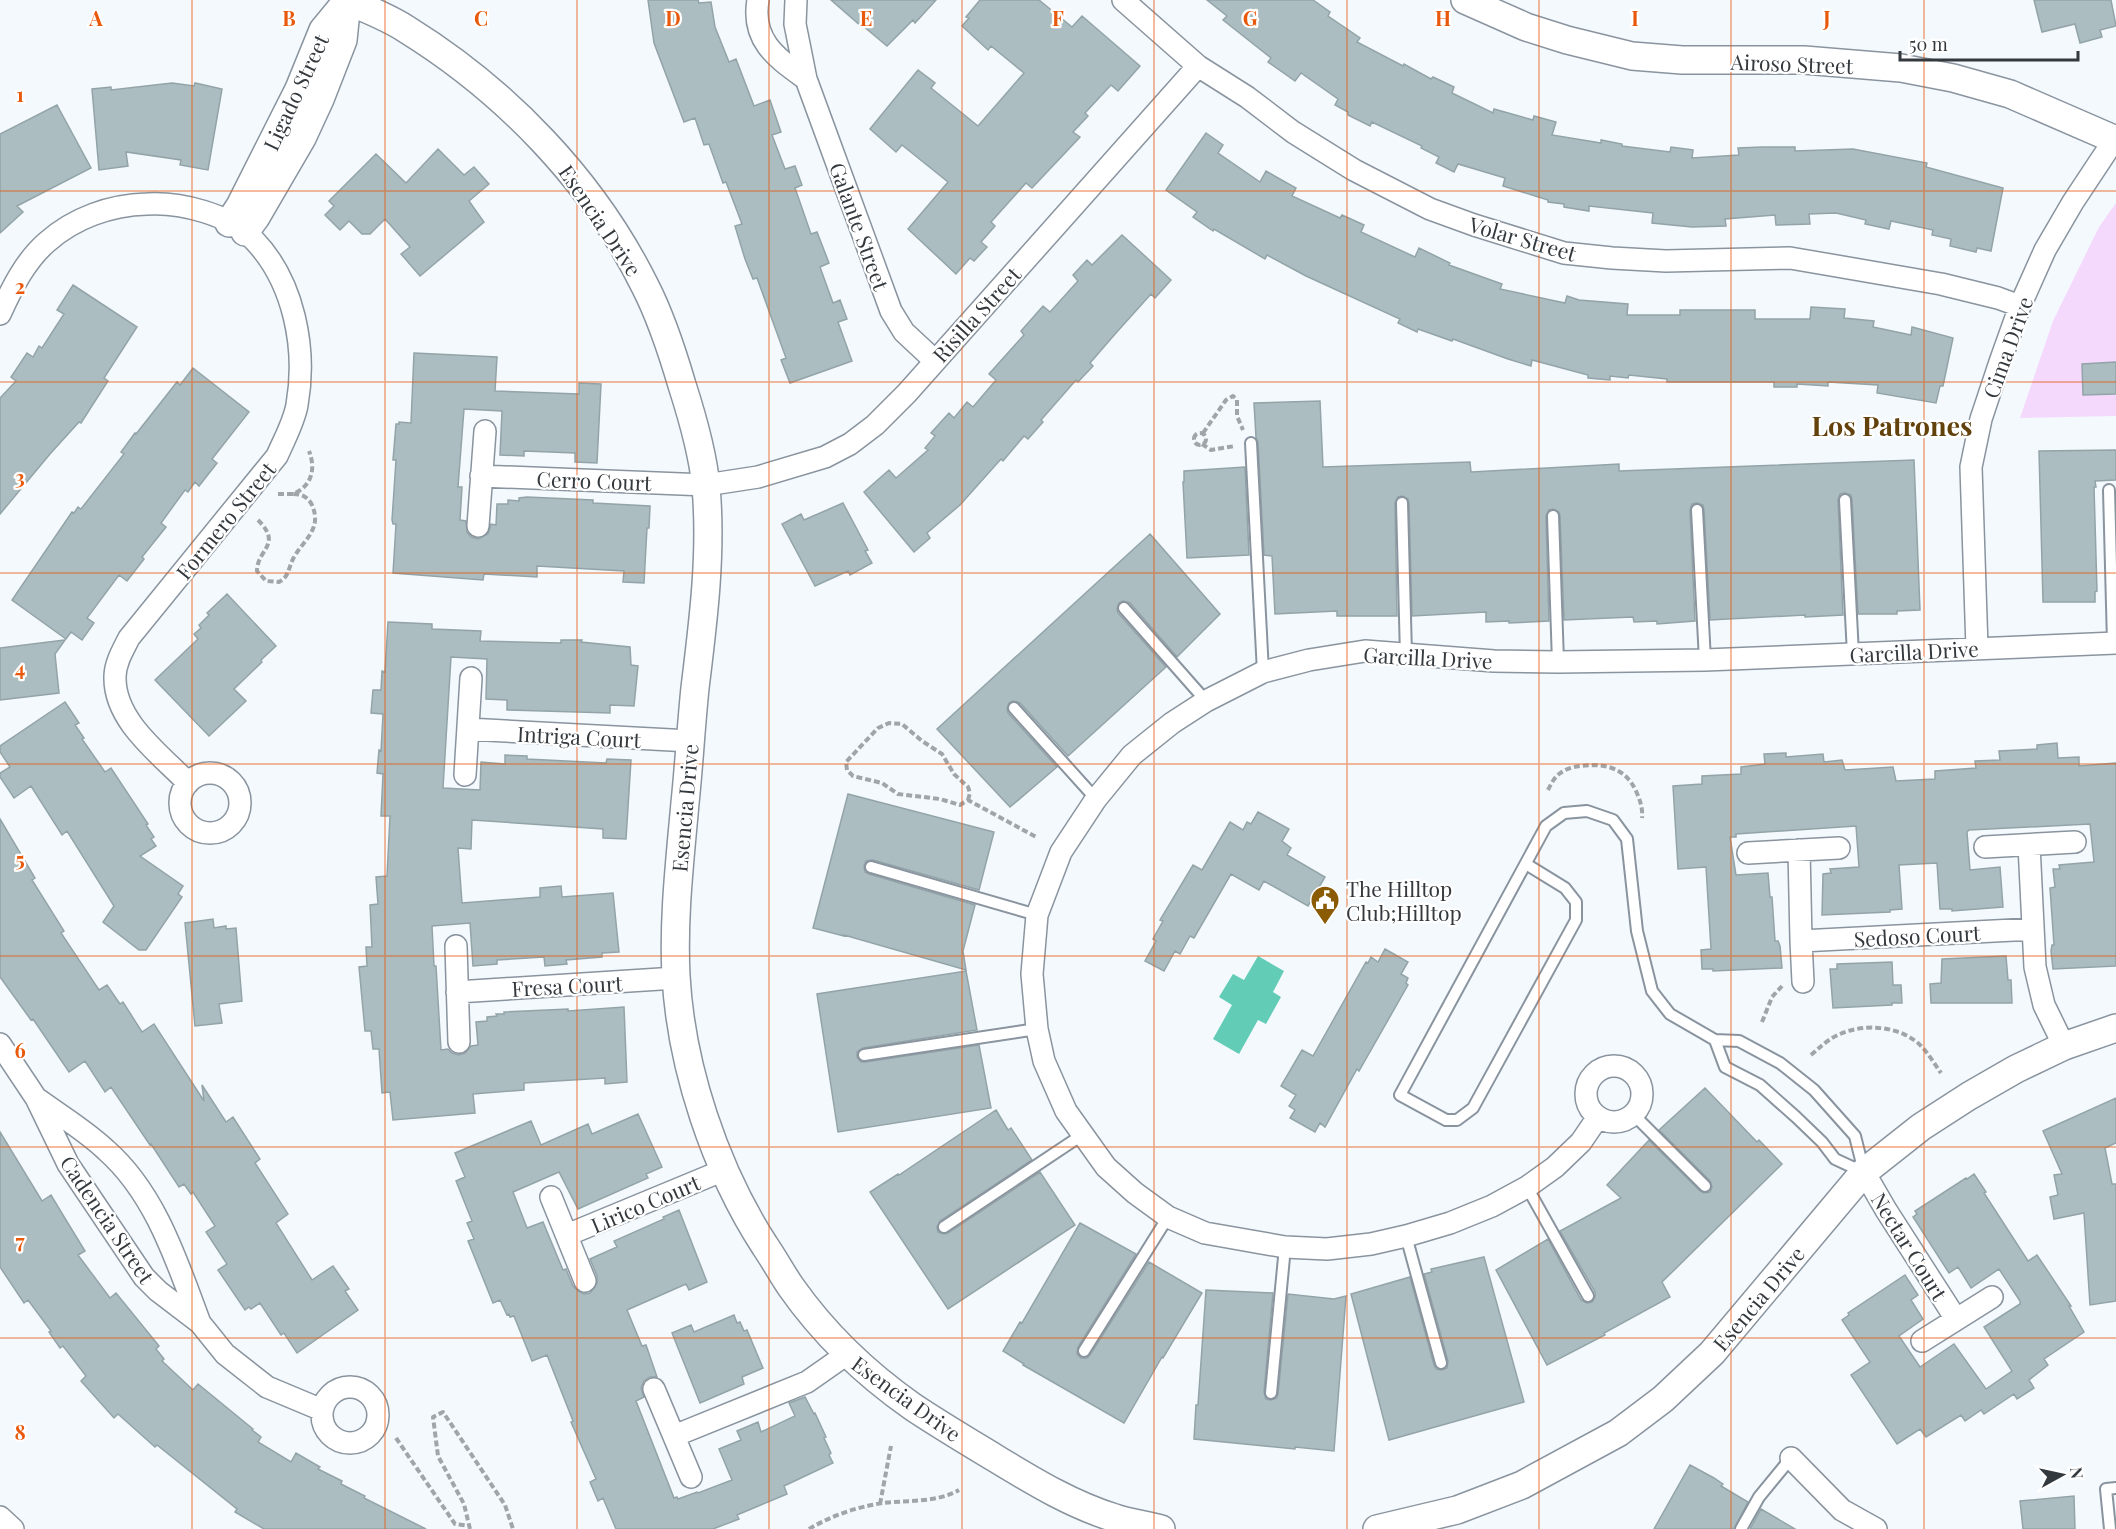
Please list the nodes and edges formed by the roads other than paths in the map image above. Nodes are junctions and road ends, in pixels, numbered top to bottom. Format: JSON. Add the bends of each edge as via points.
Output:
{"nodes":[{"id":1,"x":347,"y":0,"type":"edge"},
{"id":2,"x":758,"y":0,"type":"edge"},
{"id":3,"x":796,"y":0,"type":"edge"},
{"id":4,"x":1123,"y":0,"type":"edge"},
{"id":5,"x":1465,"y":0,"type":"edge"},
{"id":6,"x":1198,"y":66,"type":"junction"},
{"id":7,"x":806,"y":79,"type":"junction"},
{"id":8,"x":2116,"y":137,"type":"edge"},
{"id":9,"x":237,"y":227,"type":"junction"},
{"id":10,"x":2020,"y":306,"type":"junction"},
{"id":11,"x":0,"y":314,"type":"edge"},
{"id":12,"x":934,"y":360,"type":"junction"},
{"id":13,"x":484,"y":431,"type":"dead end"},
{"id":14,"x":1251,"y":443,"type":"road end"},
{"id":15,"x":481,"y":476,"type":"junction"},
{"id":16,"x":706,"y":485,"type":"junction"},
{"id":17,"x":2109,"y":490,"type":"dead end"},
{"id":18,"x":1845,"y":500,"type":"dead end"},
{"id":19,"x":1402,"y":503,"type":"dead end"},
{"id":20,"x":1697,"y":510,"type":"dead end"},
{"id":21,"x":1553,"y":516,"type":"dead end"},
{"id":22,"x":478,"y":526,"type":"dead end"},
{"id":23,"x":1124,"y":608,"type":"dead end"},
{"id":24,"x":2115,"y":643,"type":"edge"},
{"id":25,"x":1977,"y":648,"type":"junction"},
{"id":26,"x":1853,"y":654,"type":"junction"},
{"id":27,"x":1406,"y":655,"type":"junction"},
{"id":28,"x":1705,"y":660,"type":"junction"},
{"id":29,"x":1558,"y":662,"type":"junction"},
{"id":30,"x":1263,"y":672,"type":"junction"},
{"id":31,"x":471,"y":678,"type":"dead end"},
{"id":32,"x":1206,"y":701,"type":"junction"},
{"id":33,"x":1014,"y":708,"type":"dead end"},
{"id":34,"x":468,"y":729,"type":"junction"},
{"id":35,"x":690,"y":741,"type":"junction"},
{"id":36,"x":465,"y":775,"type":"dead end"},
{"id":37,"x":188,"y":783,"type":"dead end"},
{"id":38,"x":1096,"y":799,"type":"junction"},
{"id":39,"x":2075,"y":842,"type":"dead end"},
{"id":40,"x":2029,"y":845,"type":"junction"},
{"id":41,"x":1985,"y":847,"type":"dead end"},
{"id":42,"x":1839,"y":848,"type":"dead end"},
{"id":43,"x":1798,"y":850,"type":"junction"},
{"id":44,"x":1748,"y":853,"type":"dead end"},
{"id":45,"x":1526,"y":864,"type":"junction"},
{"id":46,"x":871,"y":867,"type":"dead end"},
{"id":47,"x":1037,"y":915,"type":"junction"},
{"id":48,"x":2033,"y":929,"type":"junction"},
{"id":49,"x":1801,"y":941,"type":"junction"},
{"id":50,"x":456,"y":946,"type":"dead end"},
{"id":51,"x":676,"y":978,"type":"junction"},
{"id":52,"x":1803,"y":982,"type":"road end"},
{"id":53,"x":457,"y":992,"type":"junction"},
{"id":54,"x":2116,"y":1028,"type":"edge"},
{"id":55,"x":1037,"y":1029,"type":"junction"},
{"id":56,"x":1715,"y":1040,"type":"junction"},
{"id":57,"x":459,"y":1042,"type":"dead end"},
{"id":58,"x":0,"y":1044,"type":"edge"},
{"id":59,"x":2064,"y":1046,"type":"junction"},
{"id":60,"x":864,"y":1055,"type":"dead end"},
{"id":61,"x":36,"y":1098,"type":"junction"},
{"id":62,"x":1633,"y":1114,"type":"junction"},
{"id":63,"x":1598,"y":1117,"type":"junction"},
{"id":64,"x":1082,"y":1135,"type":"junction"},
{"id":65,"x":724,"y":1170,"type":"junction"},
{"id":66,"x":1864,"y":1172,"type":"junction"},
{"id":67,"x":1705,"y":1186,"type":"dead end"},
{"id":68,"x":1527,"y":1187,"type":"junction"},
{"id":69,"x":551,"y":1197,"type":"dead end"},
{"id":70,"x":1168,"y":1217,"type":"junction"},
{"id":71,"x":944,"y":1227,"type":"dead end"},
{"id":72,"x":567,"y":1235,"type":"junction"},
{"id":73,"x":1406,"y":1236,"type":"junction"},
{"id":74,"x":1285,"y":1247,"type":"junction"},
{"id":75,"x":585,"y":1281,"type":"dead end"},
{"id":76,"x":1588,"y":1296,"type":"dead end"},
{"id":77,"x":1992,"y":1297,"type":"dead end"},
{"id":78,"x":1956,"y":1319,"type":"junction"},
{"id":79,"x":200,"y":1323,"type":"junction"},
{"id":80,"x":1922,"y":1341,"type":"dead end"},
{"id":81,"x":1084,"y":1351,"type":"dead end"},
{"id":82,"x":847,"y":1354,"type":"junction"},
{"id":83,"x":1441,"y":1363,"type":"dead end"},
{"id":84,"x":654,"y":1389,"type":"dead end"},
{"id":85,"x":1271,"y":1392,"type":"dead end"},
{"id":86,"x":322,"y":1410,"type":"dead end"},
{"id":87,"x":674,"y":1436,"type":"junction"},
{"id":88,"x":1791,"y":1458,"type":"joint"},
{"id":89,"x":691,"y":1477,"type":"dead end"},
{"id":90,"x":2116,"y":1488,"type":"edge"},
{"id":91,"x":1863,"y":1526,"type":"edge"},
{"id":92,"x":1161,"y":1529,"type":"edge"},
{"id":93,"x":1377,"y":1529,"type":"edge"},
{"id":94,"x":1741,"y":1529,"type":"edge"},
{"id":95,"x":2110,"y":1529,"type":"edge"}],
"edges":[{"from":1,"to":9,"type":"street","name":"Ligado Street","via":[[343,40],[302,138],[256,217]]},
{"from":1,"to":16,"type":"street","name":"Esencia Drive","via":[[402,26],[484,85],[581,184],[626,250],[655,309],[689,408]]},
{"from":2,"to":7,"type":"street","via":[[758,23],[766,46]]},
{"from":3,"to":7,"type":"street","name":"Galante Street","via":[[795,24]]},
{"from":4,"to":6,"type":"street","name":"Volar Street"},
{"from":5,"to":8,"type":"street","name":"Airoso Street","via":[[1526,27],[1632,56],[1804,60],[1901,68],[1953,78],[2010,94]]},
{"from":6,"to":10,"type":"street","name":"Volar Street","via":[[1354,170],[1430,209],[1520,241],[1564,253],[1612,258],[1790,258],[1941,284]]},
{"from":6,"to":12,"type":"street","name":"Risilla Street"},
{"from":7,"to":12,"type":"street","name":"Galante Street","via":[[891,311],[904,332]]},
{"from":8,"to":10,"type":"street","name":"Cima Drive","via":[[2051,240]]},
{"from":9,"to":11,"type":"street","via":[[204,212],[159,203],[135,204],[87,216],[64,229],[29,261]]},
{"from":9,"to":37,"type":"street","name":"Formero Street","via":[[254,239],[282,281],[293,312],[299,346],[297,407],[277,456],[129,638],[115,676],[117,693],[134,728]]},
{"from":10,"to":25,"type":"street","name":"Cima Drive","via":[[1981,419],[1971,466]]},
{"from":12,"to":16,"type":"street","name":"Risilla Street","via":[[875,425],[834,453],[758,477]]},
{"from":13,"to":15,"type":"street"},
{"from":14,"to":30,"type":"lane"},
{"from":15,"to":16,"type":"street","name":"Cerro Court"},
{"from":15,"to":22,"type":"street"},
{"from":16,"to":35,"type":"street","name":"Esencia Drive","via":[[707,549]]},
{"from":17,"to":24,"type":"lane"},
{"from":18,"to":26,"type":"lane"},
{"from":19,"to":27,"type":"lane"},
{"from":20,"to":28,"type":"lane"},
{"from":21,"to":29,"type":"lane"},
{"from":23,"to":32,"type":"lane"},
{"from":24,"to":25,"type":"street","name":"Garcilla Drive"},
{"from":25,"to":26,"type":"street","name":"Garcilla Drive"},
{"from":26,"to":28,"type":"street","name":"Garcilla Drive"},
{"from":27,"to":29,"type":"street","name":"Garcilla Drive"},
{"from":27,"to":30,"type":"street","name":"Garcilla Drive","via":[[1365,651]]},
{"from":28,"to":29,"type":"street","name":"Garcilla Drive"},
{"from":30,"to":32,"type":"street","name":"Garcilla Drive"},
{"from":31,"to":34,"type":"street"},
{"from":32,"to":38,"type":"street","name":"Garcilla Drive","via":[[1132,755]]},
{"from":33,"to":38,"type":"lane"},
{"from":34,"to":35,"type":"street","name":"Intriga Court"},
{"from":34,"to":36,"type":"street"},
{"from":35,"to":51,"type":"street","name":"Esencia Drive","via":[[678,868]]},
{"from":38,"to":47,"type":"street","name":"Garcilla Drive","via":[[1061,852]]},
{"from":39,"to":40,"type":"street"},
{"from":40,"to":41,"type":"street"},
{"from":40,"to":48,"type":"street"},
{"from":42,"to":43,"type":"street"},
{"from":43,"to":44,"type":"street"},
{"from":43,"to":49,"type":"street"},
{"from":45,"to":45,"type":"lane","via":[[1400,1095],[1446,1120],[1457,1120],[1473,1108],[1576,920],[1576,902],[1565,888]]},
{"from":45,"to":56,"type":"lane","via":[[1546,826],[1564,813],[1587,811],[1613,820],[1627,839],[1637,931],[1652,990],[1670,1014]]},
{"from":46,"to":47,"type":"lane"},
{"from":47,"to":55,"type":"street","name":"Garcilla Drive","via":[[1032,974]]},
{"from":48,"to":49,"type":"street","name":"Sedoso Court"},
{"from":48,"to":59,"type":"street","via":[[2034,967]]},
{"from":49,"to":52,"type":"street"},
{"from":50,"to":53,"type":"street"},
{"from":51,"to":53,"type":"street","name":"Fresa Court"},
{"from":51,"to":65,"type":"street","name":"Esencia Drive","via":[[699,1101]]},
{"from":53,"to":57,"type":"street"},
{"from":54,"to":59,"type":"street","name":"Esencia Drive"},
{"from":55,"to":60,"type":"lane"},
{"from":55,"to":64,"type":"street","name":"Garcilla Drive","via":[[1055,1087]]},
{"from":56,"to":66,"type":"lane","via":[[1725,1067],[1760,1085],[1835,1159]]},
{"from":56,"to":66,"type":"lane","via":[[1739,1041],[1780,1063],[1814,1090],[1855,1136]]},
{"from":58,"to":61,"type":"street","name":"Cadencia Street"},
{"from":59,"to":66,"type":"street","name":"Esencia Drive","via":[[1969,1096]]},
{"from":61,"to":79,"type":"street","name":"Cadencia Street","via":[[68,1164],[144,1277]]},
{"from":61,"to":79,"type":"street","name":"Cadencia Street","via":[[106,1149],[136,1182],[164,1231]]},
{"from":62,"to":63,"type":"street","via":[[1616,1122]]},
{"from":62,"to":63,"type":"street","via":[[1641,1098],[1638,1080],[1629,1070],[1611,1065],[1594,1073],[1586,1090],[1589,1108]]},
{"from":62,"to":67,"type":"lane"},
{"from":63,"to":68,"type":"street","name":"Garcilla Drive","via":[[1581,1142]]},
{"from":64,"to":70,"type":"street","name":"Garcilla Drive","via":[[1106,1167]]},
{"from":64,"to":71,"type":"lane"},
{"from":65,"to":72,"type":"street","name":"Lirico Court"},
{"from":65,"to":82,"type":"street","name":"Esencia Drive","via":[[745,1215],[792,1289]]},
{"from":66,"to":78,"type":"street","name":"Nectar Court"},
{"from":66,"to":93,"type":"street","name":"Esencia Drive","via":[[1712,1353],[1663,1399],[1618,1433],[1522,1485],[1457,1510]]},
{"from":68,"to":73,"type":"street","name":"Garcilla Drive","via":[[1492,1206]]},
{"from":68,"to":76,"type":"lane"},
{"from":69,"to":72,"type":"street","name":"Lirico Court"},
{"from":70,"to":74,"type":"street","name":"Garcilla Drive","via":[[1205,1233]]},
{"from":70,"to":81,"type":"lane"},
{"from":72,"to":75,"type":"street","name":"Lirico Court"},
{"from":73,"to":74,"type":"street","name":"Garcilla Drive","via":[[1327,1249]]},
{"from":73,"to":83,"type":"lane"},
{"from":74,"to":85,"type":"lane"},
{"from":77,"to":78,"type":"street","name":"Nectar Court"},
{"from":78,"to":80,"type":"street","name":"Nectar Court"},
{"from":79,"to":86,"type":"street","name":"Cadencia Street","via":[[225,1354],[267,1387]]},
{"from":82,"to":87,"type":"street","via":[[807,1382]]},
{"from":82,"to":92,"type":"street","name":"Esencia Drive","via":[[920,1411],[1045,1487],[1080,1505]]},
{"from":84,"to":87,"type":"street"},
{"from":87,"to":89,"type":"street"},
{"from":88,"to":91,"type":"street"},
{"from":88,"to":94,"type":"lane","via":[[1759,1497]]},
{"from":90,"to":95,"type":"lane","via":[[2106,1489]]}]}
